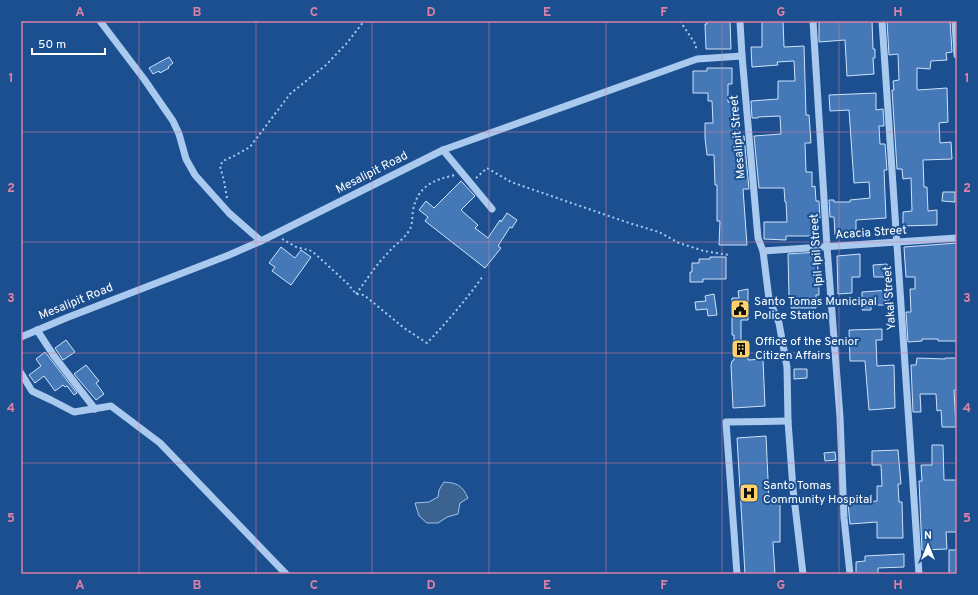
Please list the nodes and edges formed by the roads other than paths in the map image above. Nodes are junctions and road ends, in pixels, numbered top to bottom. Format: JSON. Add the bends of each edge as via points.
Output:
{"nodes":[{"id":1,"x":100,"y":21,"type":"edge"},
{"id":2,"x":740,"y":21,"type":"edge"},
{"id":3,"x":813,"y":21,"type":"edge"},
{"id":4,"x":882,"y":21,"type":"edge"},
{"id":5,"x":955,"y":21,"type":"edge"},
{"id":6,"x":957,"y":55,"type":"edge"},
{"id":7,"x":742,"y":56,"type":"junction"},
{"id":8,"x":443,"y":150,"type":"junction"},
{"id":9,"x":492,"y":209,"type":"dead end"},
{"id":10,"x":957,"y":238,"type":"edge"},
{"id":11,"x":261,"y":241,"type":"junction"},
{"id":12,"x":898,"y":243,"type":"junction"},
{"id":13,"x":827,"y":247,"type":"junction"},
{"id":14,"x":763,"y":251,"type":"junction"},
{"id":15,"x":37,"y":330,"type":"junction"},
{"id":16,"x":21,"y":337,"type":"edge"},
{"id":17,"x":21,"y":373,"type":"edge"},
{"id":18,"x":95,"y":409,"type":"junction"},
{"id":19,"x":788,"y":421,"type":"junction"},
{"id":20,"x":286,"y":574,"type":"edge"},
{"id":21,"x":737,"y":574,"type":"edge"},
{"id":22,"x":803,"y":574,"type":"edge"},
{"id":23,"x":850,"y":574,"type":"edge"},
{"id":24,"x":919,"y":574,"type":"edge"}],
"edges":[{"from":1,"to":11,"type":"street","via":[[173,121],[186,160],[195,175],[229,213]]},
{"from":2,"to":7,"type":"street","name":"Mesalipit Street"},
{"from":3,"to":13,"type":"street","name":"Ipil-Ipil Street"},
{"from":4,"to":12,"type":"street","name":"Yakal Street"},
{"from":5,"to":6,"type":"street"},
{"from":7,"to":8,"type":"street","name":"Mesalipit Road","via":[[697,59]]},
{"from":7,"to":14,"type":"street","name":"Mesalipit Street","via":[[758,238]]},
{"from":8,"to":9,"type":"street"},
{"from":8,"to":11,"type":"street","name":"Mesalipit Road"},
{"from":10,"to":12,"type":"street","name":"Acacia Street"},
{"from":11,"to":15,"type":"street","name":"Mesalipit Road"},
{"from":12,"to":13,"type":"street","name":"Acacia Street"},
{"from":12,"to":24,"type":"street","name":"Yakal Street"},
{"from":13,"to":14,"type":"street","name":"Acacia Street"},
{"from":13,"to":23,"type":"street","name":"Ipil-Ipil Street","via":[[840,417],[844,518]]},
{"from":14,"to":19,"type":"street","name":"Mesalipit Street","via":[[769,299],[779,323],[787,367]]},
{"from":15,"to":16,"type":"street","name":"Mesalipit Road"},
{"from":15,"to":18,"type":"street"},
{"from":17,"to":18,"type":"street","via":[[32,391],[74,412]]},
{"from":18,"to":20,"type":"street","via":[[111,406],[160,443]]},
{"from":19,"to":21,"type":"street","via":[[726,422]]},
{"from":19,"to":22,"type":"street","name":"Mesalipit Street"}]}
